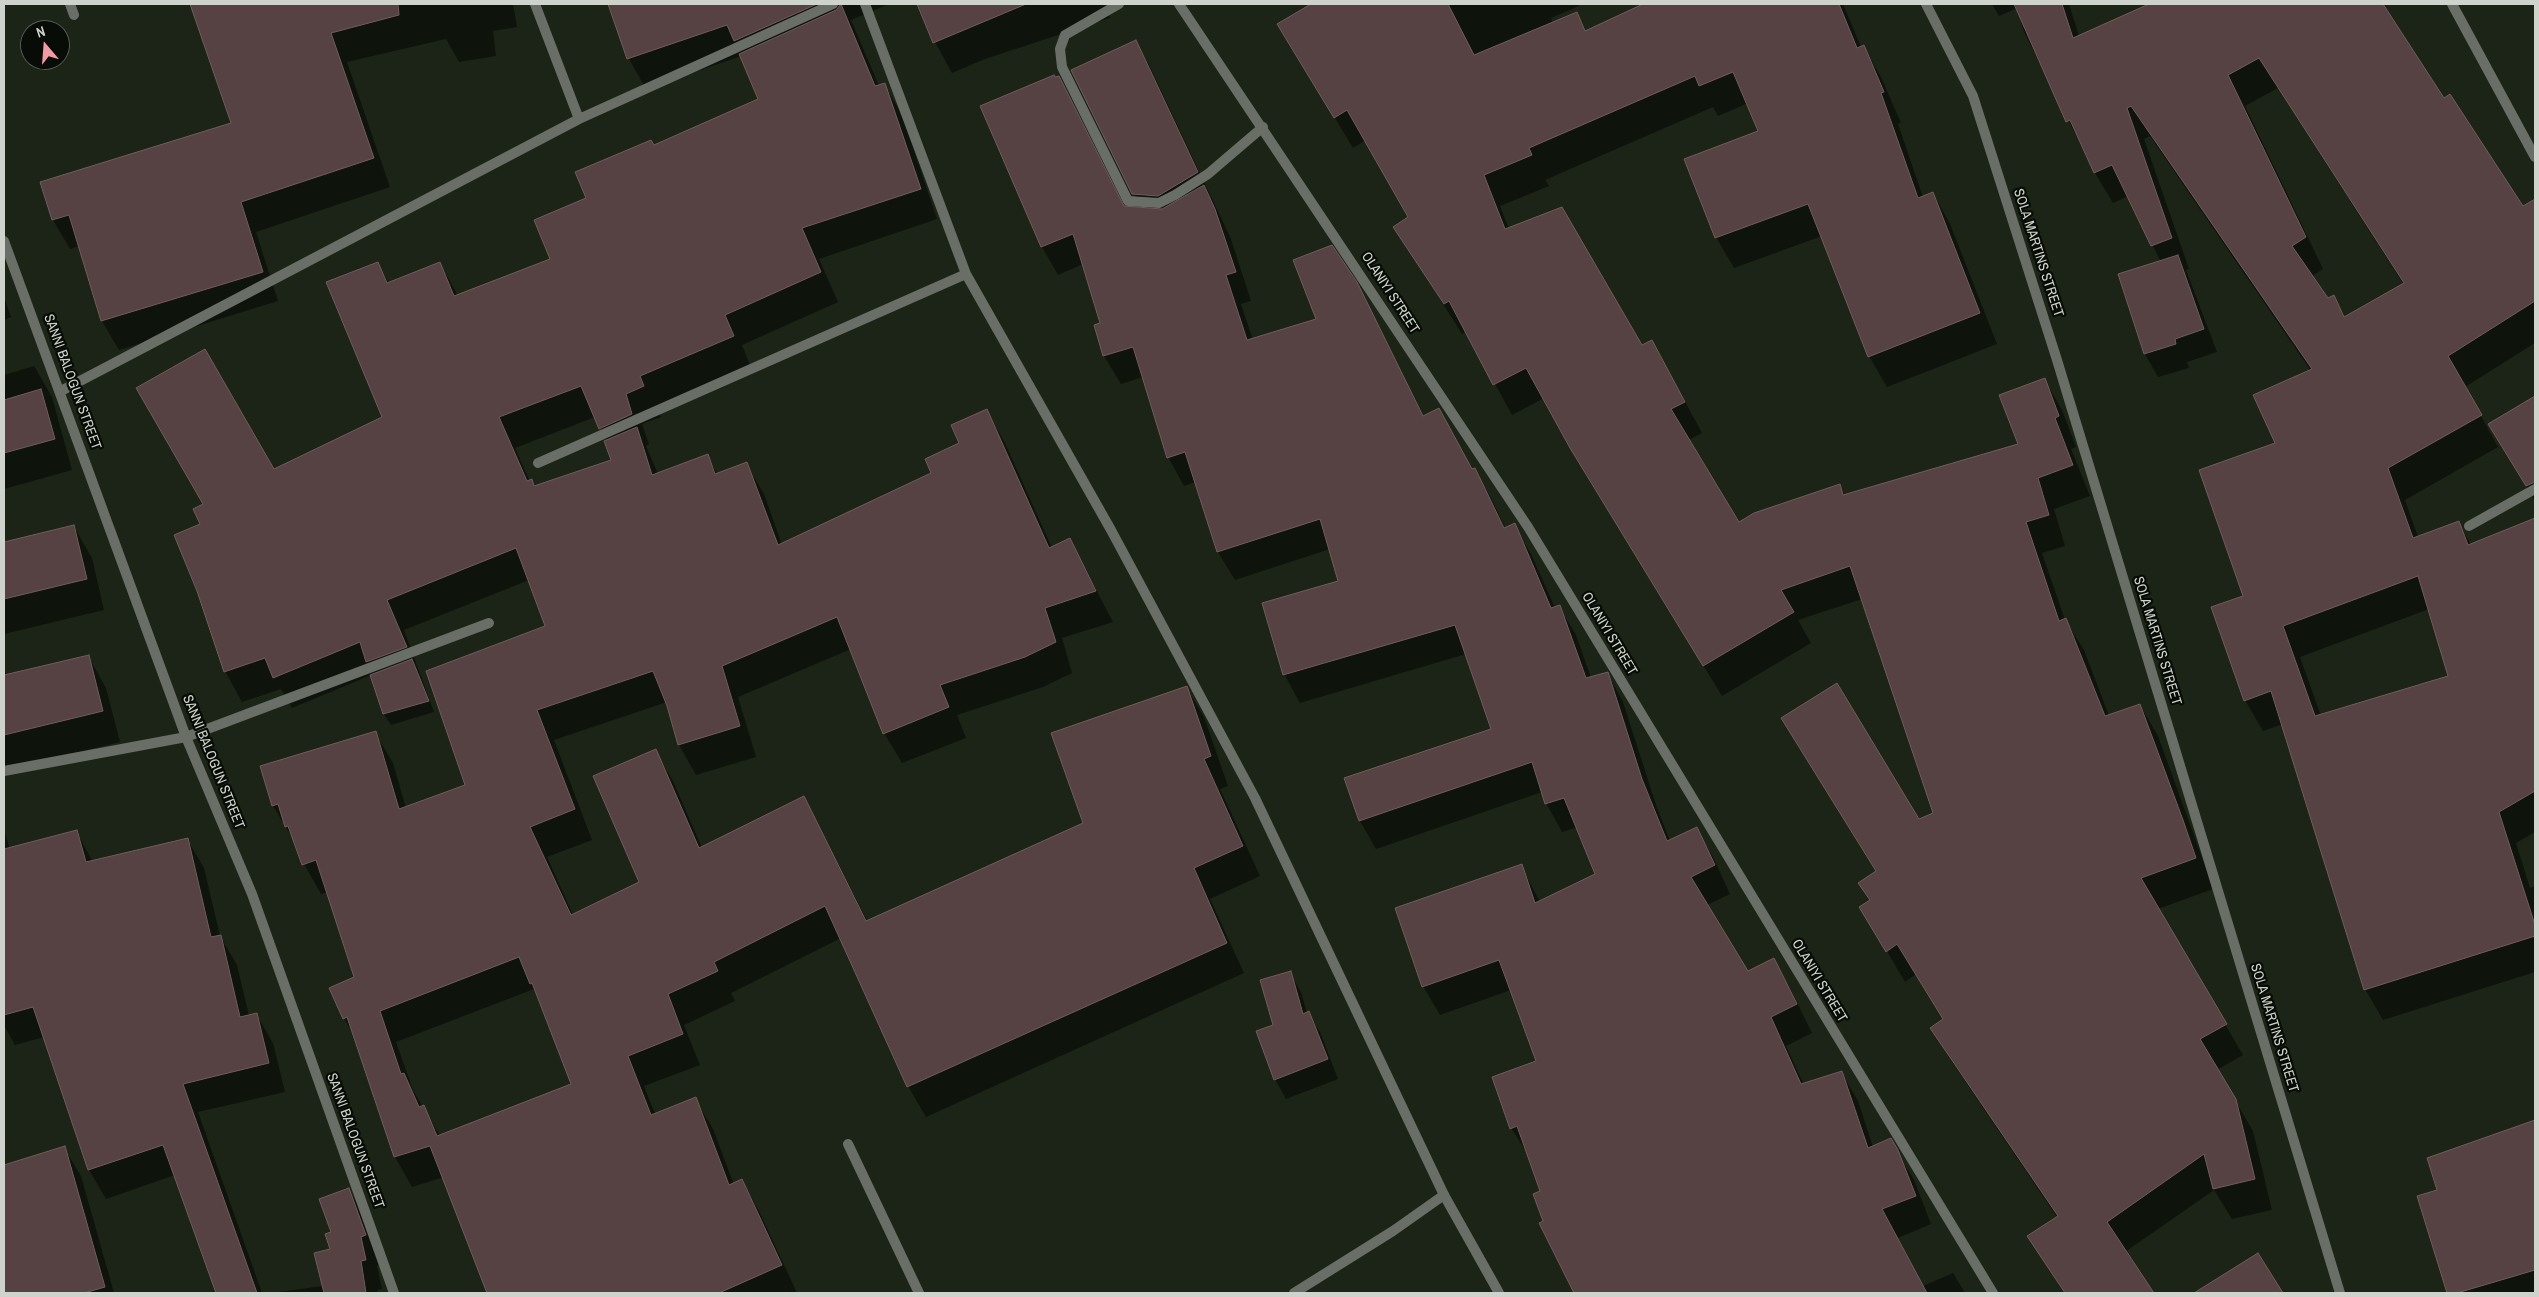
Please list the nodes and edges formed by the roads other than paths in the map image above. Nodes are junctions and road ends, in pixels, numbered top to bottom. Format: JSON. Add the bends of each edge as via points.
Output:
{"nodes":[{"id":1,"x":70,"y":4,"type":"edge"},
{"id":2,"x":535,"y":4,"type":"edge"},
{"id":3,"x":833,"y":4,"type":"edge"},
{"id":4,"x":865,"y":4,"type":"edge"},
{"id":5,"x":1119,"y":4,"type":"edge"},
{"id":6,"x":1180,"y":4,"type":"edge"},
{"id":7,"x":1926,"y":4,"type":"edge"},
{"id":8,"x":2452,"y":4,"type":"edge"},
{"id":9,"x":74,"y":15,"type":"dead end"},
{"id":10,"x":580,"y":118,"type":"junction"},
{"id":11,"x":1263,"y":127,"type":"junction"},
{"id":12,"x":2535,"y":157,"type":"edge"},
{"id":13,"x":4,"y":241,"type":"edge"},
{"id":14,"x":966,"y":274,"type":"junction"},
{"id":15,"x":61,"y":392,"type":"junction"},
{"id":16,"x":538,"y":463,"type":"dead end"},
{"id":17,"x":2535,"y":489,"type":"edge"},
{"id":18,"x":2469,"y":526,"type":"dead end"},
{"id":19,"x":489,"y":623,"type":"dead end"},
{"id":20,"x":186,"y":737,"type":"junction"},
{"id":21,"x":4,"y":771,"type":"edge"},
{"id":22,"x":848,"y":1144,"type":"dead end"},
{"id":23,"x":1444,"y":1195,"type":"junction"},
{"id":24,"x":394,"y":1293,"type":"edge"},
{"id":25,"x":919,"y":1293,"type":"edge"},
{"id":26,"x":1294,"y":1293,"type":"edge"},
{"id":27,"x":1499,"y":1293,"type":"edge"},
{"id":28,"x":1993,"y":1293,"type":"edge"},
{"id":29,"x":2340,"y":1293,"type":"edge"}],
"edges":[{"from":1,"to":9,"type":"street"},
{"from":2,"to":10,"type":"street"},
{"from":3,"to":10,"type":"street"},
{"from":4,"to":14,"type":"street"},
{"from":5,"to":11,"type":"street","via":[[1065,35],[1060,49],[1062,67],[1128,201],[1159,203],[1175,195],[1208,174]]},
{"from":6,"to":11,"type":"street","name":"OLANIYI STREET"},
{"from":7,"to":29,"type":"street","name":"SOLA MARTINS STREET","via":[[1976,105],[2057,360]]},
{"from":8,"to":12,"type":"street"},
{"from":10,"to":15,"type":"street"},
{"from":11,"to":28,"type":"street","name":"OLANIYI STREET","via":[[1528,527]]},
{"from":13,"to":15,"type":"street","name":"SANNI BALOGUN STREET"},
{"from":14,"to":16,"type":"street"},
{"from":14,"to":23,"type":"street","via":[[1111,530],[1255,798]]},
{"from":15,"to":20,"type":"street","name":"SANNI BALOGUN STREET"},
{"from":17,"to":18,"type":"street"},
{"from":19,"to":20,"type":"street"},
{"from":20,"to":21,"type":"street"},
{"from":20,"to":24,"type":"street","name":"SANNI BALOGUN STREET","via":[[252,894]]},
{"from":22,"to":25,"type":"street"},
{"from":23,"to":26,"type":"street"},
{"from":23,"to":27,"type":"street"}]}
